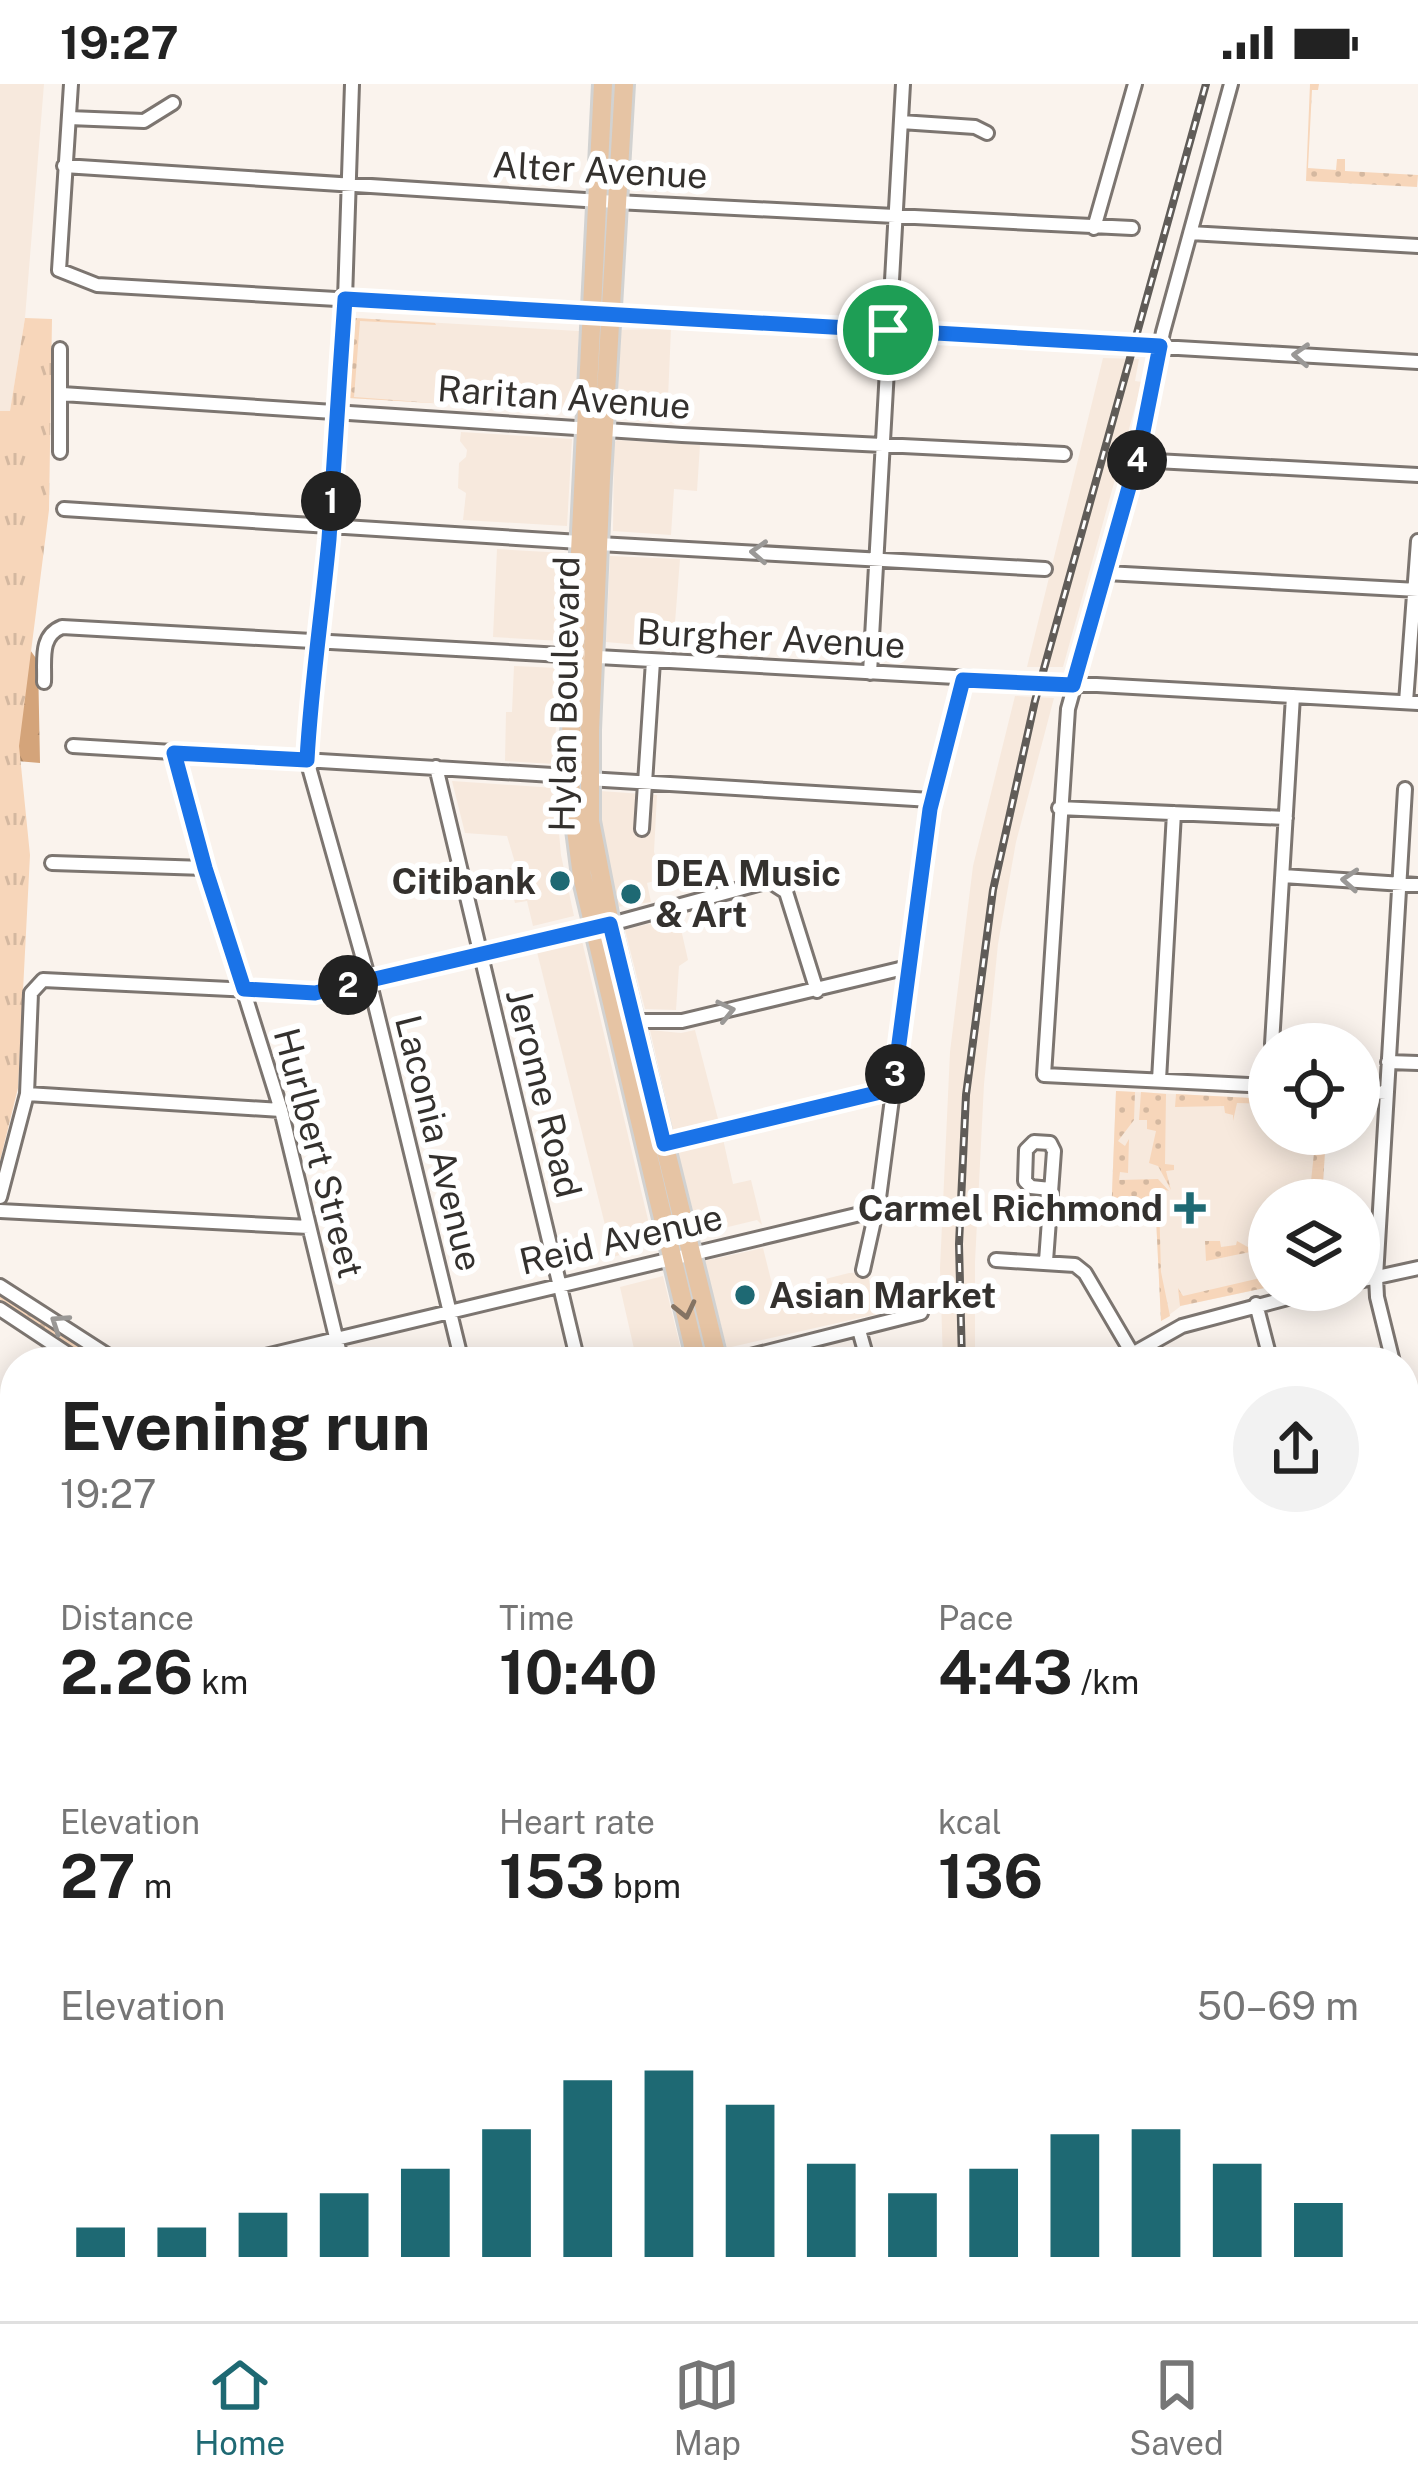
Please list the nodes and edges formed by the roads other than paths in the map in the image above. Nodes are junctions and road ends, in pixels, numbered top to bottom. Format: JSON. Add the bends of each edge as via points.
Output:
{"nodes":[{"id":1,"x":71,"y":84,"type":"edge"},
{"id":2,"x":352,"y":84,"type":"edge"},
{"id":3,"x":603,"y":84,"type":"edge"},
{"id":4,"x":624,"y":84,"type":"edge"},
{"id":5,"x":903,"y":84,"type":"edge"},
{"id":6,"x":1135,"y":84,"type":"edge"},
{"id":7,"x":1231,"y":84,"type":"edge"},
{"id":8,"x":173,"y":103,"type":"dead end"},
{"id":9,"x":69,"y":118,"type":"junction"},
{"id":10,"x":901,"y":122,"type":"junction"},
{"id":11,"x":987,"y":134,"type":"dead end"},
{"id":12,"x":64,"y":166,"type":"junction"},
{"id":13,"x":350,"y":184,"type":"junction"},
{"id":14,"x":608,"y":201,"type":"junction"},
{"id":15,"x":894,"y":217,"type":"junction"},
{"id":16,"x":1132,"y":227,"type":"dead end"},
{"id":17,"x":1094,"y":228,"type":"junction"},
{"id":18,"x":1190,"y":233,"type":"junction"},
{"id":19,"x":1418,"y":246,"type":"edge"},
{"id":20,"x":345,"y":299,"type":"junction"},
{"id":21,"x":601,"y":315,"type":"junction"},
{"id":22,"x":888,"y":330,"type":"junction"},
{"id":23,"x":1160,"y":346,"type":"junction"},
{"id":24,"x":60,"y":349,"type":"dead end"},
{"id":25,"x":1418,"y":362,"type":"edge"},
{"id":26,"x":62,"y":394,"type":"junction"},
{"id":27,"x":337,"y":412,"type":"junction"},
{"id":28,"x":596,"y":429,"type":"junction"},
{"id":29,"x":882,"y":444,"type":"junction"},
{"id":30,"x":60,"y":452,"type":"dead end"},
{"id":31,"x":1064,"y":454,"type":"dead end"},
{"id":32,"x":1137,"y":460,"type":"junction"},
{"id":33,"x":1418,"y":475,"type":"edge"},
{"id":34,"x":64,"y":509,"type":"dead end"},
{"id":35,"x":330,"y":525,"type":"junction"},
{"id":36,"x":1418,"y":541,"type":"edge"},
{"id":37,"x":589,"y":543,"type":"junction"},
{"id":38,"x":876,"y":559,"type":"junction"},
{"id":39,"x":1045,"y":569,"type":"dead end"},
{"id":40,"x":1106,"y":573,"type":"junction"},
{"id":41,"x":1417,"y":590,"type":"edge"},
{"id":42,"x":317,"y":641,"type":"junction"},
{"id":43,"x":584,"y":658,"type":"junction"},
{"id":44,"x":652,"y":661,"type":"junction"},
{"id":45,"x":870,"y":674,"type":"junction"},
{"id":46,"x":963,"y":680,"type":"junction"},
{"id":47,"x":44,"y":682,"type":"dead end"},
{"id":48,"x":1073,"y":685,"type":"junction"},
{"id":49,"x":1294,"y":696,"type":"junction"},
{"id":50,"x":1412,"y":702,"type":"edge"},
{"id":51,"x":74,"y":746,"type":"dead end"},
{"id":52,"x":174,"y":753,"type":"junction"},
{"id":53,"x":307,"y":760,"type":"junction"},
{"id":54,"x":436,"y":767,"type":"junction"},
{"id":55,"x":579,"y":777,"type":"junction"},
{"id":56,"x":644,"y":781,"type":"junction"},
{"id":57,"x":1405,"y":789,"type":"dead end"},
{"id":58,"x":932,"y":800,"type":"junction"},
{"id":59,"x":1059,"y":808,"type":"junction"},
{"id":60,"x":1174,"y":812,"type":"junction"},
{"id":61,"x":1286,"y":818,"type":"junction"},
{"id":62,"x":642,"y":829,"type":"dead end"},
{"id":63,"x":52,"y":863,"type":"dead end"},
{"id":64,"x":205,"y":868,"type":"junction"},
{"id":65,"x":1283,"y":876,"type":"junction"},
{"id":66,"x":1399,"y":884,"type":"junction"},
{"id":67,"x":1418,"y":885,"type":"edge"},
{"id":68,"x":602,"y":926,"type":"junction"},
{"id":69,"x":480,"y":954,"type":"junction"},
{"id":70,"x":908,"y":968,"type":"junction"},
{"id":71,"x":369,"y":980,"type":"junction"},
{"id":72,"x":244,"y":989,"type":"junction"},
{"id":73,"x":817,"y":991,"type":"junction"},
{"id":74,"x":634,"y":1021,"type":"junction"},
{"id":75,"x":1274,"y":1023,"type":"edge"},
{"id":76,"x":1388,"y":1062,"type":"junction"},
{"id":77,"x":1418,"y":1063,"type":"edge"},
{"id":78,"x":1159,"y":1081,"type":"junction"},
{"id":79,"x":1248,"y":1085,"type":"edge"},
{"id":80,"x":893,"y":1089,"type":"junction"},
{"id":81,"x":1380,"y":1093,"type":"edge"},
{"id":82,"x":1386,"y":1093,"type":"junction"},
{"id":83,"x":27,"y":1094,"type":"junction"},
{"id":84,"x":281,"y":1109,"type":"junction"},
{"id":85,"x":664,"y":1144,"type":"junction"},
{"id":86,"x":1050,"y":1189,"type":"dead end"},
{"id":87,"x":0,"y":1197,"type":"edge"},
{"id":88,"x":1380,"y":1203,"type":"edge"},
{"id":89,"x":0,"y":1210,"type":"edge"},
{"id":90,"x":877,"y":1210,"type":"junction"},
{"id":91,"x":309,"y":1227,"type":"junction"},
{"id":92,"x":681,"y":1256,"type":"junction"},
{"id":93,"x":996,"y":1260,"type":"dead end"},
{"id":94,"x":1046,"y":1262,"type":"junction"},
{"id":95,"x":1418,"y":1268,"type":"edge"},
{"id":96,"x":863,"y":1270,"type":"dead end"},
{"id":97,"x":1380,"y":1276,"type":"edge"},
{"id":98,"x":559,"y":1284,"type":"junction"},
{"id":99,"x":0,"y":1286,"type":"edge"},
{"id":100,"x":1248,"y":1306,"type":"edge"},
{"id":101,"x":0,"y":1309,"type":"edge"},
{"id":102,"x":1380,"y":1309,"type":"edge"},
{"id":103,"x":448,"y":1310,"type":"junction"},
{"id":104,"x":1258,"y":1311,"type":"edge"},
{"id":105,"x":921,"y":1313,"type":"dead end"},
{"id":106,"x":859,"y":1330,"type":"junction"},
{"id":107,"x":337,"y":1337,"type":"junction"},
{"id":108,"x":57,"y":1347,"type":"edge"},
{"id":109,"x":95,"y":1347,"type":"edge"},
{"id":110,"x":298,"y":1347,"type":"edge"},
{"id":111,"x":339,"y":1347,"type":"edge"},
{"id":112,"x":457,"y":1347,"type":"edge"},
{"id":113,"x":574,"y":1347,"type":"edge"},
{"id":114,"x":695,"y":1347,"type":"edge"},
{"id":115,"x":716,"y":1347,"type":"edge"},
{"id":116,"x":786,"y":1347,"type":"edge"},
{"id":117,"x":864,"y":1347,"type":"edge"},
{"id":118,"x":1137,"y":1347,"type":"edge"},
{"id":119,"x":1144,"y":1347,"type":"edge"},
{"id":120,"x":1267,"y":1347,"type":"edge"},
{"id":121,"x":1389,"y":1347,"type":"edge"}],
"edges":[{"from":1,"to":9,"type":"street"},
{"from":2,"to":13,"type":"street","name":"Laconia Avenue"},
{"from":3,"to":14,"type":"main road","name":"Hylan Boulevard"},
{"from":4,"to":14,"type":"main road","name":"Hylan Boulevard"},
{"from":5,"to":10,"type":"street"},
{"from":6,"to":17,"type":"street"},
{"from":7,"to":18,"type":"street"},
{"from":8,"to":9,"type":"street","via":[[146,120]]},
{"from":9,"to":12,"type":"street"},
{"from":10,"to":11,"type":"street"},
{"from":10,"to":15,"type":"street"},
{"from":12,"to":13,"type":"street","name":"Alter Avenue"},
{"from":12,"to":20,"type":"street","via":[[59,270],[97,285]]},
{"from":13,"to":14,"type":"street","name":"Alter Avenue"},
{"from":13,"to":20,"type":"street","name":"Laconia Avenue"},
{"from":14,"to":15,"type":"street","name":"Alter Avenue"},
{"from":14,"to":21,"type":"main road","name":"Hylan Boulevard"},
{"from":15,"to":17,"type":"street","name":"Alter Avenue"},
{"from":15,"to":22,"type":"street"},
{"from":16,"to":17,"type":"street","name":"Alter Avenue"},
{"from":18,"to":19,"type":"street"},
{"from":18,"to":23,"type":"street"},
{"from":20,"to":21,"type":"street"},
{"from":20,"to":27,"type":"street","name":"Laconia Avenue"},
{"from":21,"to":22,"type":"street"},
{"from":21,"to":28,"type":"main road","name":"Hylan Boulevard"},
{"from":22,"to":23,"type":"street"},
{"from":22,"to":29,"type":"street"},
{"from":25,"to":23,"type":"street","one_way":true},
{"from":23,"to":32,"type":"street"},
{"from":24,"to":26,"type":"street"},
{"from":26,"to":27,"type":"street","name":"Raritan Avenue"},
{"from":26,"to":30,"type":"street"},
{"from":27,"to":28,"type":"street","name":"Raritan Avenue"},
{"from":27,"to":35,"type":"street","name":"Laconia Avenue"},
{"from":28,"to":29,"type":"street","name":"Raritan Avenue"},
{"from":28,"to":37,"type":"main road","name":"Hylan Boulevard"},
{"from":29,"to":31,"type":"street","name":"Raritan Avenue"},
{"from":29,"to":38,"type":"street"},
{"from":32,"to":33,"type":"street"},
{"from":32,"to":40,"type":"street"},
{"from":34,"to":35,"type":"street"},
{"from":35,"to":37,"type":"street"},
{"from":35,"to":42,"type":"street","name":"Laconia Avenue"},
{"from":36,"to":41,"type":"street"},
{"from":38,"to":37,"type":"street","one_way":true},
{"from":37,"to":43,"type":"main road","name":"Hylan Boulevard"},
{"from":38,"to":39,"type":"street"},
{"from":38,"to":45,"type":"street"},
{"from":40,"to":41,"type":"street"},
{"from":40,"to":48,"type":"street"},
{"from":41,"to":50,"type":"street"},
{"from":42,"to":43,"type":"street","name":"Burgher Avenue"},
{"from":42,"to":47,"type":"street","name":"Burgher Avenue","via":[[62,627],[46,642]]},
{"from":42,"to":53,"type":"street","name":"Laconia Avenue"},
{"from":43,"to":44,"type":"street","name":"Burgher Avenue"},
{"from":43,"to":55,"type":"main road","name":"Hylan Boulevard"},
{"from":44,"to":45,"type":"street","name":"Burgher Avenue"},
{"from":44,"to":56,"type":"street"},
{"from":45,"to":46,"type":"street","name":"Burgher Avenue"},
{"from":46,"to":48,"type":"street","name":"Burgher Avenue"},
{"from":46,"to":58,"type":"street"},
{"from":48,"to":49,"type":"street","name":"Burgher Avenue"},
{"from":48,"to":59,"type":"street"},
{"from":49,"to":50,"type":"street","name":"Burgher Avenue"},
{"from":49,"to":61,"type":"street"},
{"from":51,"to":52,"type":"street"},
{"from":52,"to":53,"type":"street"},
{"from":52,"to":64,"type":"street","name":"Hurlbert Street"},
{"from":53,"to":54,"type":"street"},
{"from":53,"to":71,"type":"street","name":"Laconia Avenue"},
{"from":54,"to":55,"type":"street"},
{"from":54,"to":69,"type":"street","name":"Jerome Road"},
{"from":55,"to":56,"type":"street"},
{"from":55,"to":68,"type":"main road","name":"Hylan Boulevard","via":[[578,858]]},
{"from":56,"to":58,"type":"street"},
{"from":56,"to":62,"type":"street"},
{"from":57,"to":66,"type":"street"},
{"from":58,"to":70,"type":"street"},
{"from":59,"to":60,"type":"street"},
{"from":59,"to":78,"type":"street","via":[[1044,1075]]},
{"from":60,"to":61,"type":"street"},
{"from":60,"to":78,"type":"street"},
{"from":61,"to":65,"type":"street"},
{"from":63,"to":64,"type":"street"},
{"from":64,"to":72,"type":"street","name":"Hurlbert Street"},
{"from":66,"to":65,"type":"street","one_way":true},
{"from":65,"to":75,"type":"street"},
{"from":66,"to":67,"type":"street"},
{"from":66,"to":76,"type":"street"},
{"from":68,"to":69,"type":"street"},
{"from":68,"to":73,"type":"street","via":[[774,882],[786,892]]},
{"from":68,"to":74,"type":"main road","name":"Hylan Boulevard"},
{"from":68,"to":92,"type":"main road","name":"Hylan Boulevard"},
{"from":69,"to":71,"type":"street"},
{"from":69,"to":98,"type":"street","name":"Jerome Road"},
{"from":70,"to":73,"type":"street"},
{"from":70,"to":80,"type":"street"},
{"from":71,"to":72,"type":"street","via":[[315,993]]},
{"from":71,"to":103,"type":"street","name":"Laconia Avenue"},
{"from":72,"to":83,"type":"street","via":[[37,983]]},
{"from":72,"to":84,"type":"street","name":"Hurlbert Street"},
{"from":74,"to":73,"type":"street","one_way":true,"via":[[682,1021]]},
{"from":74,"to":85,"type":"main road","name":"Hylan Boulevard"},
{"from":76,"to":77,"type":"street"},
{"from":76,"to":82,"type":"street"},
{"from":78,"to":79,"type":"street"},
{"from":80,"to":85,"type":"street"},
{"from":80,"to":90,"type":"street"},
{"from":81,"to":82,"type":"street"},
{"from":82,"to":88,"type":"street"},
{"from":83,"to":84,"type":"street"},
{"from":83,"to":87,"type":"street"},
{"from":84,"to":91,"type":"street","name":"Hurlbert Street"},
{"from":85,"to":92,"type":"main road","name":"Hylan Boulevard"},
{"from":86,"to":94,"type":"street"},
{"from":89,"to":91,"type":"street"},
{"from":90,"to":92,"type":"street","name":"Reid Avenue"},
{"from":90,"to":96,"type":"street"},
{"from":91,"to":107,"type":"street","name":"Hurlbert Street"},
{"from":92,"to":98,"type":"street","name":"Reid Avenue"},
{"from":92,"to":114,"type":"main road","name":"Hylan Boulevard","one_way":true},
{"from":92,"to":115,"type":"main road","name":"Hylan Boulevard"},
{"from":93,"to":94,"type":"street"},
{"from":94,"to":118,"type":"street","via":[[1085,1273]]},
{"from":95,"to":97,"type":"street"},
{"from":98,"to":103,"type":"street","name":"Reid Avenue"},
{"from":98,"to":113,"type":"street","name":"Jerome Road"},
{"from":109,"to":99,"type":"street","one_way":true},
{"from":100,"to":119,"type":"street"},
{"from":101,"to":108,"type":"street"},
{"from":102,"to":121,"type":"street"},
{"from":103,"to":107,"type":"street","name":"Reid Avenue"},
{"from":103,"to":112,"type":"street","name":"Laconia Avenue"},
{"from":104,"to":120,"type":"street"},
{"from":105,"to":106,"type":"street"},
{"from":106,"to":116,"type":"street"},
{"from":106,"to":117,"type":"street"},
{"from":107,"to":110,"type":"street","name":"Reid Avenue"},
{"from":107,"to":111,"type":"street","name":"Hurlbert Street"}]}
